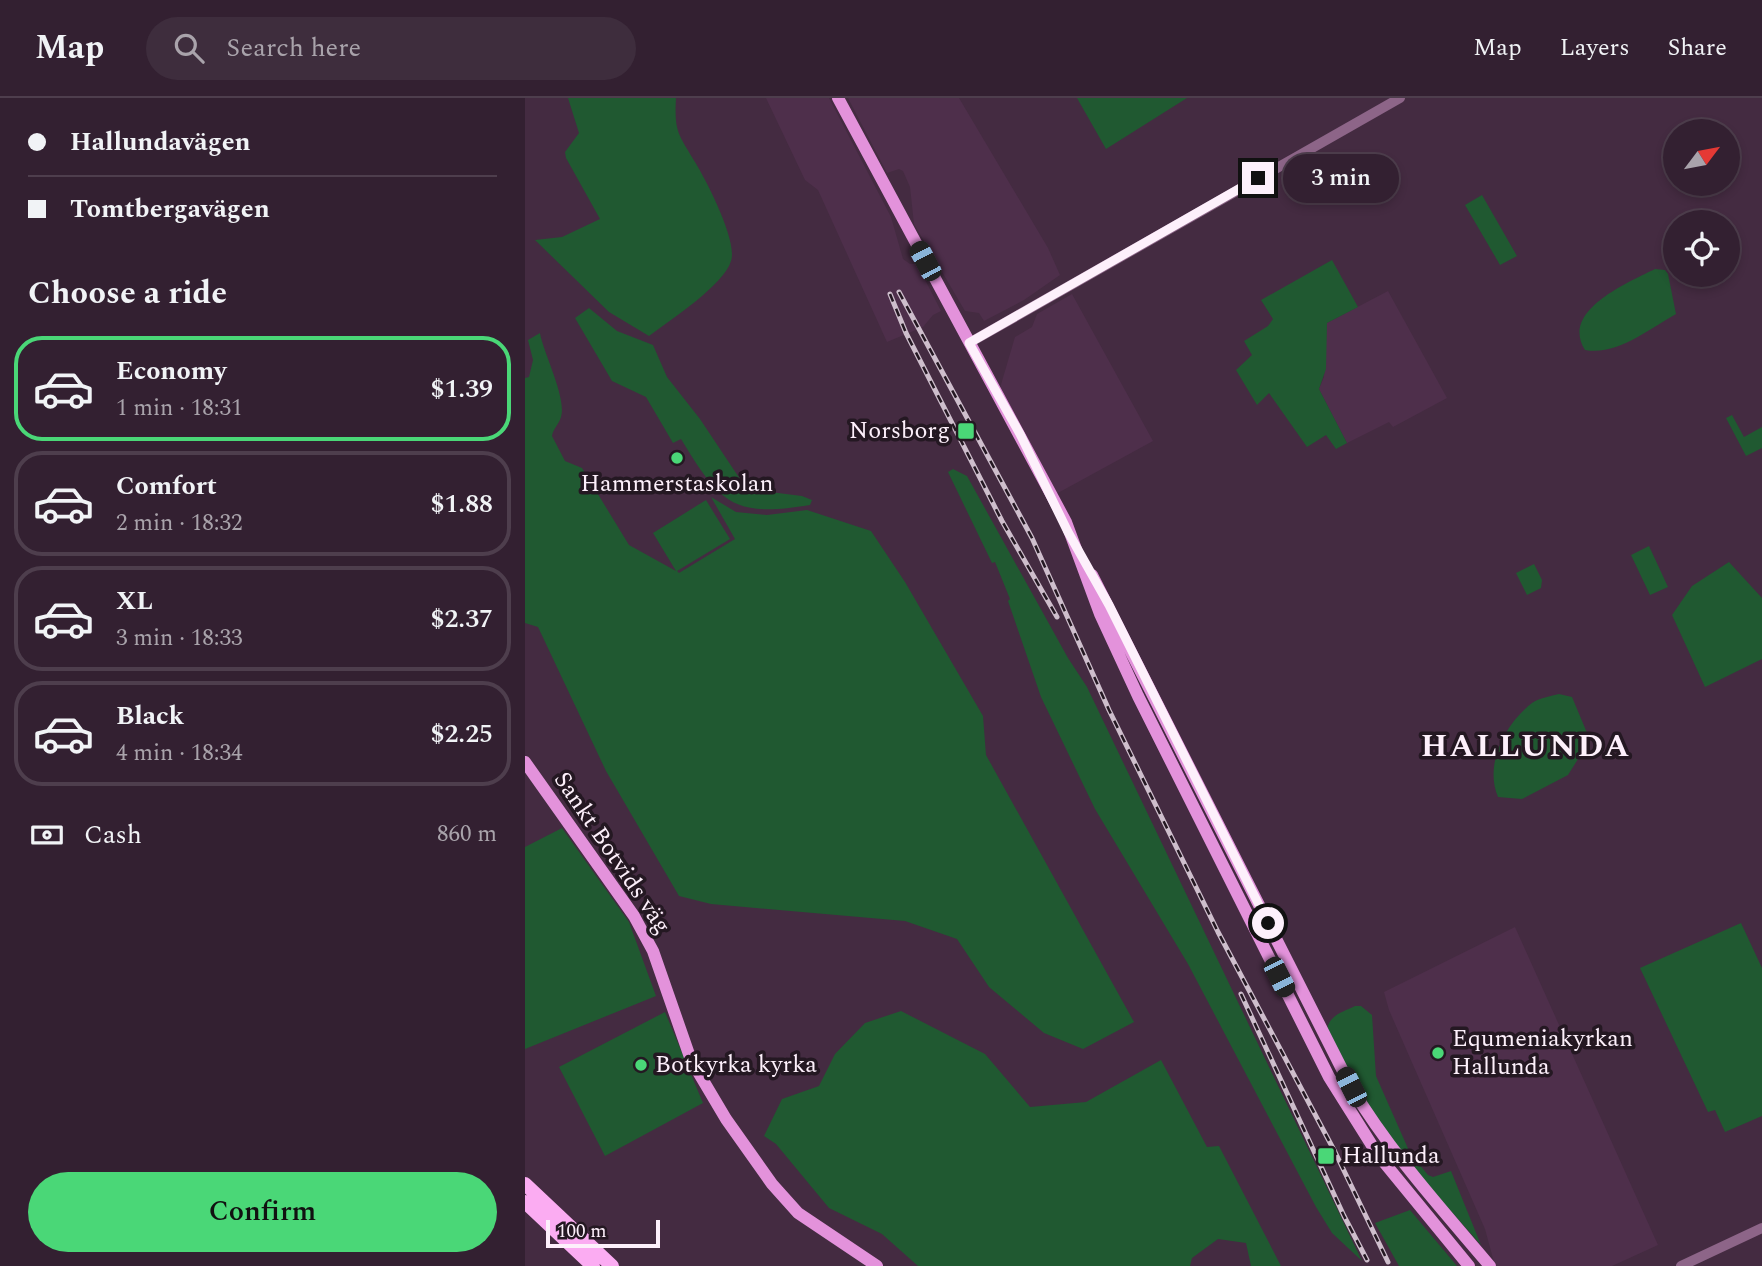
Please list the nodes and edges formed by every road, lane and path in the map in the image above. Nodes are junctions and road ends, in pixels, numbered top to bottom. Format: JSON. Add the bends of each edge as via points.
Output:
{"nodes":[{"id":1,"x":838,"y":98,"type":"edge"},
{"id":2,"x":1400,"y":98,"type":"edge"},
{"id":3,"x":969,"y":343,"type":"junction"},
{"id":4,"x":1068,"y":532,"type":"junction"},
{"id":5,"x":525,"y":762,"type":"edge"},
{"id":6,"x":525,"y":1184,"type":"edge"},
{"id":7,"x":525,"y":1202,"type":"edge"},
{"id":8,"x":1762,"y":1228,"type":"edge"},
{"id":9,"x":593,"y":1266,"type":"edge"},
{"id":10,"x":612,"y":1266,"type":"edge"},
{"id":11,"x":877,"y":1266,"type":"edge"},
{"id":12,"x":1472,"y":1266,"type":"edge"},
{"id":13,"x":1490,"y":1266,"type":"edge"},
{"id":14,"x":1681,"y":1266,"type":"edge"}],
"edges":[{"from":1,"to":3,"type":"main road"},
{"from":2,"to":3,"type":"street"},
{"from":3,"to":4,"type":"main road"},
{"from":4,"to":12,"type":"main road","via":[[1138,696],[1329,1077],[1378,1155]]},
{"from":4,"to":13,"type":"main road","via":[[1351,1087],[1403,1164]]},
{"from":5,"to":11,"type":"main road","name":"Sankt Botvids väg","via":[[634,916],[653,951],[691,1060],[741,1141],[798,1213]]},
{"from":6,"to":10,"type":"highway"},
{"from":7,"to":9,"type":"highway"},
{"from":8,"to":14,"type":"street"}]}
